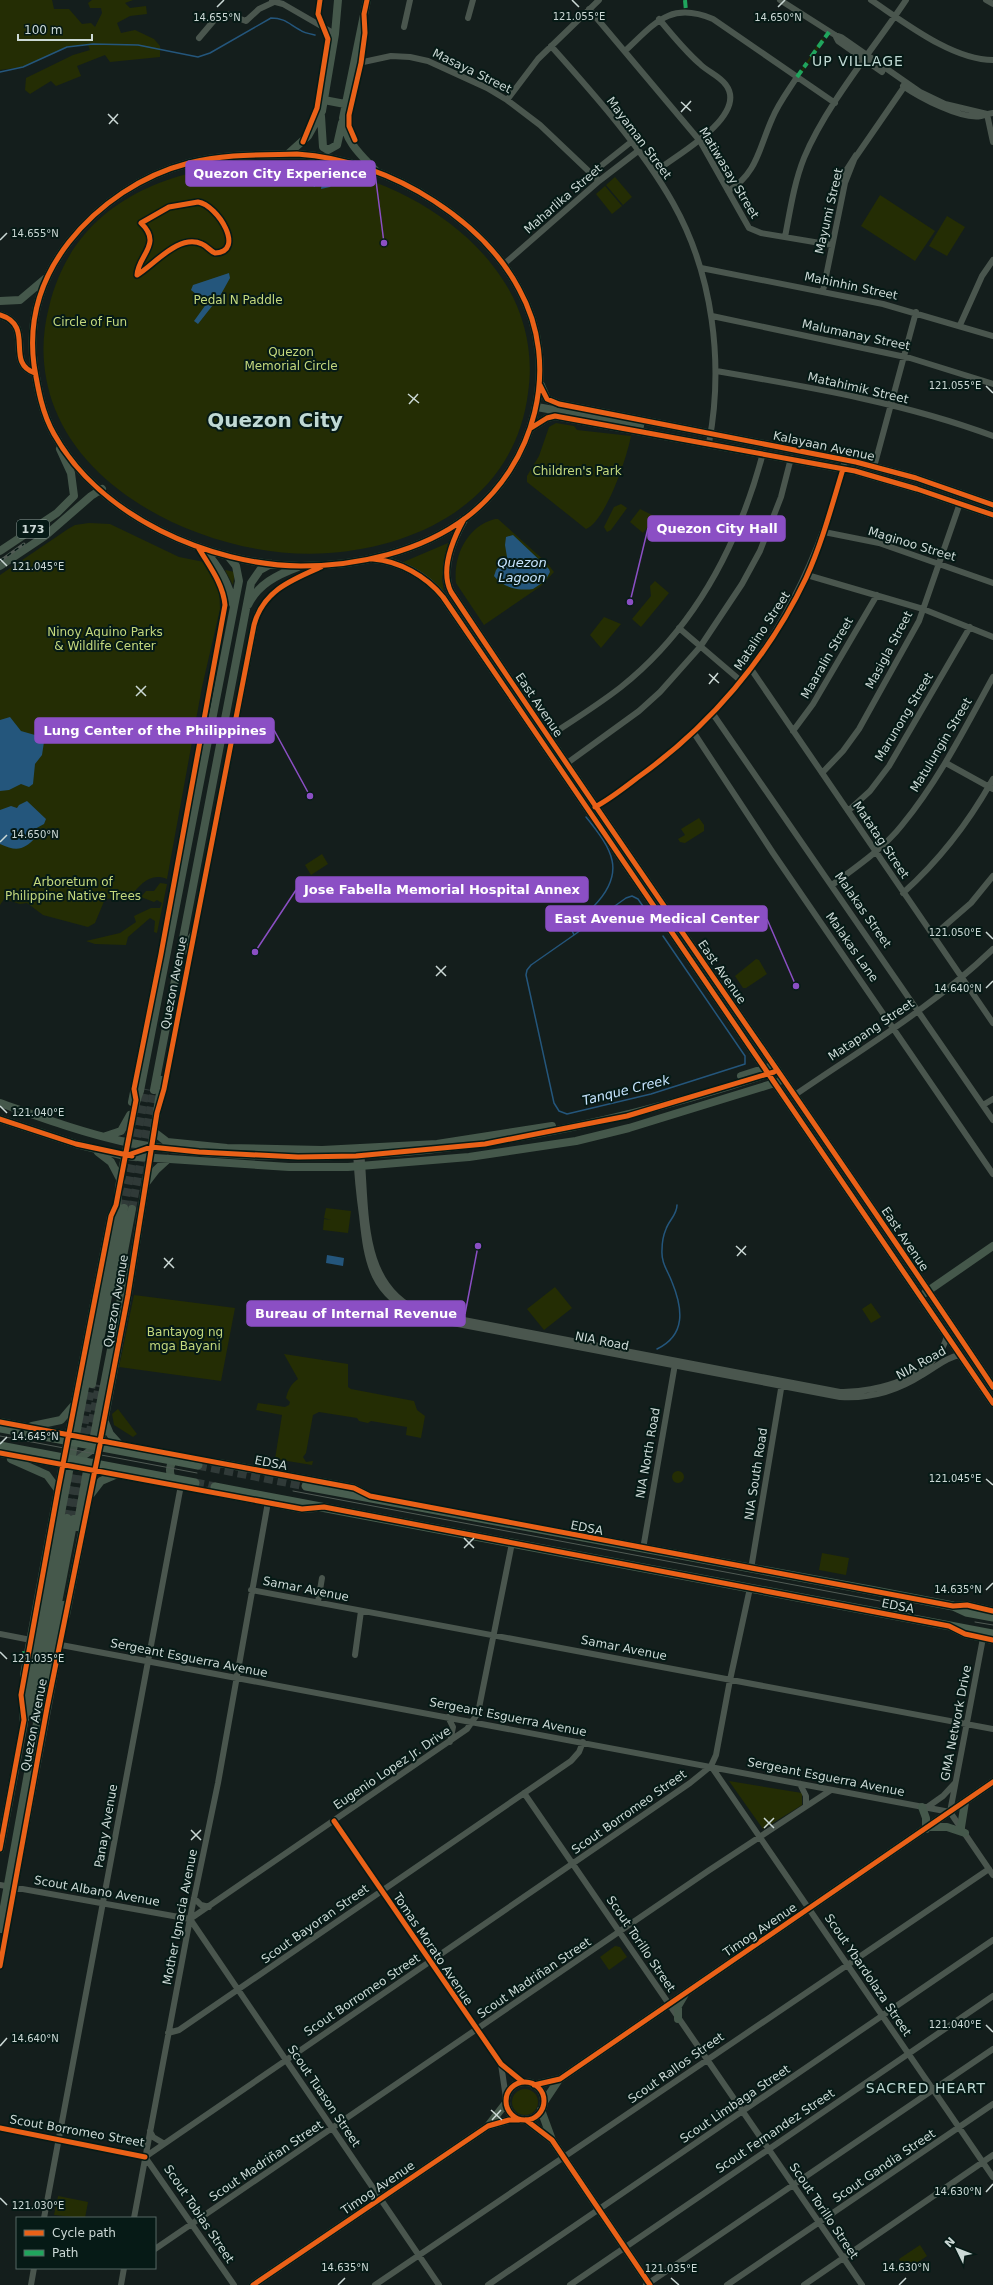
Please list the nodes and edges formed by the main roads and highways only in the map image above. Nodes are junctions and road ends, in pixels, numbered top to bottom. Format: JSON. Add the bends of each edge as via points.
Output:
{"nodes":[{"id":1,"x":338,"y":0,"type":"edge"},
{"id":2,"x":367,"y":0,"type":"edge"},
{"id":3,"x":324,"y":100,"type":"junction"},
{"id":4,"x":345,"y":104,"type":"junction"},
{"id":5,"x":322,"y":111,"type":"junction"},
{"id":6,"x":343,"y":118,"type":"junction"},
{"id":7,"x":288,"y":154,"type":"junction"},
{"id":8,"x":379,"y":174,"type":"junction"},
{"id":9,"x":48,"y":276,"type":"junction"},
{"id":10,"x":0,"y":301,"type":"edge"},
{"id":11,"x":0,"y":315,"type":"edge"},
{"id":12,"x":35,"y":373,"type":"junction"},
{"id":13,"x":539,"y":381,"type":"junction"},
{"id":14,"x":537,"y":407,"type":"junction"},
{"id":15,"x":555,"y":413,"type":"junction"},
{"id":16,"x":531,"y":428,"type":"junction"},
{"id":17,"x":692,"y":435,"type":"junction"},
{"id":18,"x":57,"y":438,"type":"junction"},
{"id":19,"x":102,"y":489,"type":"junction"},
{"id":20,"x":993,"y":505,"type":"edge"},
{"id":21,"x":993,"y":515,"type":"edge"},
{"id":22,"x":464,"y":519,"type":"junction"},
{"id":23,"x":38,"y":526,"type":"junction"},
{"id":24,"x":44,"y":536,"type":"junction"},
{"id":25,"x":202,"y":548,"type":"junction"},
{"id":26,"x":0,"y":551,"type":"edge"},
{"id":27,"x":228,"y":556,"type":"junction"},
{"id":28,"x":369,"y":559,"type":"junction"},
{"id":29,"x":272,"y":564,"type":"junction"},
{"id":30,"x":0,"y":566,"type":"edge"},
{"id":31,"x":300,"y":566,"type":"junction"},
{"id":32,"x":239,"y":581,"type":"junction"},
{"id":33,"x":251,"y":583,"type":"junction"},
{"id":34,"x":233,"y":608,"type":"junction"},
{"id":35,"x":244,"y":615,"type":"junction"},
{"id":36,"x":591,"y":808,"type":"junction"},
{"id":37,"x":194,"y":934,"type":"road end"},
{"id":38,"x":170,"y":941,"type":"junction"},
{"id":39,"x":181,"y":957,"type":"junction"},
{"id":40,"x":188,"y":964,"type":"road end"},
{"id":41,"x":776,"y":1068,"type":"junction"},
{"id":42,"x":766,"y":1071,"type":"junction"},
{"id":43,"x":784,"y":1080,"type":"junction"},
{"id":44,"x":774,"y":1083,"type":"junction"},
{"id":45,"x":134,"y":1089,"type":"junction"},
{"id":46,"x":136,"y":1100,"type":"junction"},
{"id":47,"x":0,"y":1103,"type":"edge"},
{"id":48,"x":666,"y":1105,"type":"junction"},
{"id":49,"x":669,"y":1116,"type":"junction"},
{"id":50,"x":0,"y":1119,"type":"edge"},
{"id":51,"x":57,"y":1123,"type":"junction"},
{"id":52,"x":154,"y":1132,"type":"junction"},
{"id":53,"x":98,"y":1135,"type":"junction"},
{"id":54,"x":53,"y":1136,"type":"junction"},
{"id":55,"x":128,"y":1143,"type":"junction"},
{"id":56,"x":152,"y":1147,"type":"junction"},
{"id":57,"x":92,"y":1148,"type":"junction"},
{"id":58,"x":358,"y":1153,"type":"junction"},
{"id":59,"x":126,"y":1156,"type":"junction"},
{"id":60,"x":150,"y":1157,"type":"junction"},
{"id":61,"x":168,"y":1159,"type":"junction"},
{"id":62,"x":121,"y":1182,"type":"junction"},
{"id":63,"x":144,"y":1188,"type":"junction"},
{"id":64,"x":141,"y":1203,"type":"junction"},
{"id":65,"x":124,"y":1208,"type":"junction"},
{"id":66,"x":993,"y":1246,"type":"edge"},
{"id":67,"x":928,"y":1291,"type":"junction"},
{"id":68,"x":921,"y":1296,"type":"junction"},
{"id":69,"x":95,"y":1384,"type":"tunnel mouth"},
{"id":70,"x":993,"y":1387,"type":"edge"},
{"id":71,"x":993,"y":1403,"type":"edge"},
{"id":72,"x":75,"y":1404,"type":"junction"},
{"id":73,"x":104,"y":1419,"type":"junction"},
{"id":74,"x":0,"y":1422,"type":"edge"},
{"id":75,"x":25,"y":1427,"type":"junction"},
{"id":76,"x":0,"y":1428,"type":"edge"},
{"id":77,"x":72,"y":1436,"type":"junction"},
{"id":78,"x":97,"y":1444,"type":"junction"},
{"id":79,"x":121,"y":1445,"type":"junction"},
{"id":80,"x":1,"y":1451,"type":"edge"},
{"id":81,"x":176,"y":1455,"type":"junction"},
{"id":82,"x":199,"y":1462,"type":"joint"},
{"id":83,"x":220,"y":1463,"type":"tunnel mouth"},
{"id":84,"x":66,"y":1464,"type":"junction"},
{"id":85,"x":91,"y":1468,"type":"junction"},
{"id":86,"x":115,"y":1475,"type":"junction"},
{"id":87,"x":178,"y":1485,"type":"junction"},
{"id":88,"x":194,"y":1485,"type":"joint"},
{"id":89,"x":306,"y":1486,"type":"tunnel mouth"},
{"id":90,"x":215,"y":1489,"type":"joint"},
{"id":91,"x":58,"y":1490,"type":"junction"},
{"id":92,"x":370,"y":1496,"type":"junction"},
{"id":93,"x":88,"y":1498,"type":"junction"},
{"id":94,"x":324,"y":1507,"type":"junction"},
{"id":95,"x":953,"y":1606,"type":"junction"},
{"id":96,"x":993,"y":1611,"type":"edge"},
{"id":97,"x":993,"y":1617,"type":"edge"},
{"id":98,"x":949,"y":1626,"type":"junction"},
{"id":99,"x":993,"y":1634,"type":"edge"},
{"id":100,"x":993,"y":1640,"type":"edge"},
{"id":101,"x":50,"y":1674,"type":"junction"},
{"id":102,"x":47,"y":1689,"type":"junction"},
{"id":103,"x":47,"y":1708,"type":"road end"},
{"id":104,"x":24,"y":1709,"type":"junction"},
{"id":105,"x":24,"y":1720,"type":"junction"},
{"id":106,"x":37,"y":1723,"type":"junction"},
{"id":107,"x":993,"y":1782,"type":"edge"},
{"id":108,"x":965,"y":1802,"type":"junction"},
{"id":109,"x":924,"y":1807,"type":"road end"},
{"id":110,"x":927,"y":1828,"type":"junction"},
{"id":111,"x":0,"y":1849,"type":"edge"},
{"id":112,"x":11,"y":1887,"type":"edge"},
{"id":113,"x":0,"y":1929,"type":"edge"},
{"id":114,"x":686,"y":1992,"type":"junction"},
{"id":115,"x":678,"y":2019,"type":"road end"},
{"id":116,"x":560,"y":2079,"type":"junction"},
{"id":117,"x":534,"y":2085,"type":"junction"},
{"id":118,"x":506,"y":2100,"type":"junction"},
{"id":119,"x":543,"y":2106,"type":"junction"},
{"id":120,"x":523,"y":2120,"type":"junction"},
{"id":121,"x":488,"y":2126,"type":"junction"},
{"id":122,"x":552,"y":2140,"type":"junction"},
{"id":123,"x":649,"y":2284,"type":"edge"},
{"id":124,"x":254,"y":2285,"type":"edge"}],
"edges":[{"from":1,"to":3,"type":"main road"},
{"from":2,"to":4,"type":"main road"},
{"from":3,"to":4,"type":"main road"},
{"from":3,"to":5,"type":"main road"},
{"from":4,"to":6,"type":"main road"},
{"from":5,"to":6,"type":"main road","via":[[321,140],[323,147],[328,150],[337,145]]},
{"from":5,"to":7,"type":"main road","via":[[308,136]]},
{"from":6,"to":8,"type":"main road","via":[[349,140]]},
{"from":7,"to":8,"type":"main road","via":[[339,160]]},
{"from":7,"to":9,"type":"main road","via":[[231,156],[203,160],[176,167],[147,179],[115,198],[88,221],[63,250]]},
{"from":8,"to":13,"type":"main road","via":[[417,191],[451,213],[483,241],[503,265],[519,288],[531,316],[538,349]]},
{"from":9,"to":10,"type":"main road","via":[[20,300]]},
{"from":9,"to":12,"type":"main road","via":[[39,297],[33,324],[32,352]]},
{"from":11,"to":12,"type":"main road","via":[[8,318],[16,326],[19,332],[21,363],[28,371]]},
{"from":12,"to":18,"type":"main road","via":[[42,406]]},
{"from":13,"to":14,"type":"main road"},
{"from":13,"to":17,"type":"main road","name":"Kalayaan Avenue","via":[[547,400],[684,428]]},
{"from":14,"to":15,"type":"main road","name":"Kalayaan Avenue"},
{"from":14,"to":16,"type":"main road"},
{"from":15,"to":16,"type":"main road"},
{"from":15,"to":17,"type":"main road","name":"Kalayaan Avenue"},
{"from":15,"to":17,"type":"main road","name":"Kalayaan Avenue"},
{"from":16,"to":22,"type":"main road","via":[[519,457],[504,480],[486,501]]},
{"from":17,"to":20,"type":"main road","name":"Kalayaan Avenue","via":[[711,434],[845,460],[916,478]]},
{"from":17,"to":21,"type":"main road","name":"Kalayaan Avenue","via":[[709,443],[843,468]]},
{"from":18,"to":19,"type":"main road","via":[[77,466]]},
{"from":18,"to":23,"type":"main road","number":"173","via":[[71,473],[74,496]]},
{"from":19,"to":24,"type":"main road","number":"173"},
{"from":19,"to":25,"type":"main road","via":[[146,522]]},
{"from":22,"to":28,"type":"main road","via":[[418,544]]},
{"from":22,"to":36,"type":"main road","name":"East Avenue","via":[[454,539],[449,559],[447,579],[450,589],[548,737],[570,762]]},
{"from":23,"to":24,"type":"main road","via":[[46,528]]},
{"from":23,"to":26,"type":"main road","number":"173"},
{"from":24,"to":30,"type":"main road","number":"173"},
{"from":25,"to":27,"type":"main road"},
{"from":25,"to":34,"type":"main road","name":"Quezon Avenue","via":[[225,579]]},
{"from":27,"to":29,"type":"main road"},
{"from":27,"to":32,"type":"main road","via":[[236,566]]},
{"from":28,"to":31,"type":"main road"},
{"from":28,"to":36,"type":"main road","name":"East Avenue","via":[[385,561],[410,570],[426,579],[437,590]]},
{"from":29,"to":31,"type":"main road"},
{"from":29,"to":33,"type":"main road","name":"Quezon Avenue","via":[[260,570]]},
{"from":31,"to":35,"type":"main road","name":"Quezon Avenue","via":[[277,575],[264,584],[249,603]]},
{"from":32,"to":33,"type":"main road","via":[[246,579]]},
{"from":32,"to":34,"type":"main road","name":"Quezon Avenue"},
{"from":33,"to":35,"type":"main road","name":"Quezon Avenue"},
{"from":34,"to":38,"type":"main road","name":"Quezon Avenue"},
{"from":35,"to":39,"type":"main road","name":"Quezon Avenue"},
{"from":36,"to":41,"type":"main road","name":"East Avenue"},
{"from":36,"to":42,"type":"main road","name":"East Avenue"},
{"from":37,"to":39,"type":"main road"},
{"from":38,"to":39,"type":"main road","name":"Quezon Avenue","via":[[169,969],[150,1089]]},
{"from":38,"to":45,"type":"main road","name":"Quezon Avenue","via":[[159,966]]},
{"from":38,"to":46,"type":"main road","name":"Quezon Avenue","via":[[140,1091]]},
{"from":39,"to":40,"type":"main road"},
{"from":39,"to":52,"type":"main road","name":"Quezon Avenue"},
{"from":41,"to":42,"type":"main road"},
{"from":41,"to":43,"type":"main road","name":"East Avenue"},
{"from":42,"to":44,"type":"main road","name":"East Avenue"},
{"from":42,"to":48,"type":"main road"},
{"from":42,"to":58,"type":"main road","via":[[566,1124]]},
{"from":43,"to":44,"type":"main road"},
{"from":43,"to":67,"type":"main road","name":"East Avenue"},
{"from":44,"to":49,"type":"main road"},
{"from":44,"to":68,"type":"main road","name":"East Avenue"},
{"from":45,"to":46,"type":"main road","name":"Quezon Avenue"},
{"from":45,"to":53,"type":"main road","via":[[128,1120],[123,1128],[113,1135]]},
{"from":46,"to":55,"type":"main road","name":"Quezon Avenue"},
{"from":47,"to":51,"type":"main road"},
{"from":48,"to":49,"type":"main road"},
{"from":48,"to":58,"type":"main road","via":[[567,1129],[486,1144]]},
{"from":49,"to":61,"type":"main road","via":[[589,1138],[469,1157],[359,1166],[289,1167]]},
{"from":50,"to":54,"type":"main road"},
{"from":51,"to":53,"type":"main road"},
{"from":51,"to":54,"type":"main road"},
{"from":52,"to":56,"type":"main road","name":"Quezon Avenue"},
{"from":52,"to":58,"type":"main road","via":[[165,1142],[227,1148]]},
{"from":53,"to":55,"type":"main road"},
{"from":54,"to":57,"type":"main road"},
{"from":55,"to":56,"type":"main road"},
{"from":55,"to":59,"type":"main road","name":"Quezon Avenue"},
{"from":56,"to":58,"type":"main road","via":[[289,1157]]},
{"from":56,"to":60,"type":"main road","name":"Quezon Avenue"},
{"from":57,"to":59,"type":"main road"},
{"from":57,"to":62,"type":"main road","via":[[111,1162]]},
{"from":59,"to":60,"type":"main road"},
{"from":59,"to":62,"type":"main road","name":"Quezon Avenue"},
{"from":60,"to":61,"type":"main road"},
{"from":60,"to":63,"type":"main road","name":"Quezon Avenue"},
{"from":61,"to":63,"type":"main road","via":[[156,1170]]},
{"from":62,"to":65,"type":"main road","name":"Quezon Avenue"},
{"from":63,"to":64,"type":"main road","name":"Quezon Avenue"},
{"from":64,"to":73,"type":"main road","name":"Quezon Avenue","via":[[129,1286]]},
{"from":64,"to":78,"type":"main road","name":"Quezon Avenue","via":[[137,1212]]},
{"from":65,"to":69,"type":"main road","name":"Quezon Avenue"},
{"from":65,"to":72,"type":"main road","name":"Quezon Avenue","via":[[111,1216]]},
{"from":65,"to":77,"type":"main road","name":"Quezon Avenue","via":[[117,1218]]},
{"from":66,"to":67,"type":"main road"},
{"from":67,"to":68,"type":"main road"},
{"from":67,"to":70,"type":"main road","name":"East Avenue"},
{"from":68,"to":71,"type":"main road","name":"East Avenue"},
{"from":72,"to":75,"type":"main road","via":[[61,1420]]},
{"from":72,"to":77,"type":"main road","name":"Quezon Avenue"},
{"from":73,"to":78,"type":"main road","name":"Quezon Avenue"},
{"from":73,"to":79,"type":"main road","via":[[110,1434]]},
{"from":74,"to":75,"type":"main road"},
{"from":75,"to":77,"type":"main road"},
{"from":76,"to":82,"type":"highway"},
{"from":77,"to":78,"type":"main road"},
{"from":77,"to":84,"type":"main road","name":"Quezon Avenue"},
{"from":78,"to":79,"type":"main road"},
{"from":78,"to":81,"type":"main road","via":[[162,1457]]},
{"from":78,"to":84,"type":"main road"},
{"from":79,"to":81,"type":"main road"},
{"from":80,"to":84,"type":"main road"},
{"from":80,"to":88,"type":"highway"},
{"from":80,"to":91,"type":"main road","via":[[47,1475]]},
{"from":81,"to":82,"type":"main road"},
{"from":81,"to":87,"type":"main road","via":[[170,1476]]},
{"from":83,"to":92,"type":"main road","name":"EDSA","via":[[354,1488]]},
{"from":84,"to":85,"type":"main road"},
{"from":84,"to":91,"type":"main road","name":"Quezon Avenue"},
{"from":84,"to":104,"type":"main road","name":"Quezon Avenue"},
{"from":85,"to":86,"type":"main road"},
{"from":85,"to":93,"type":"main road","name":"Quezon Avenue"},
{"from":85,"to":101,"type":"main road","name":"Quezon Avenue"},
{"from":86,"to":87,"type":"main road"},
{"from":86,"to":93,"type":"main road","via":[[99,1483]]},
{"from":87,"to":88,"type":"main road"},
{"from":89,"to":92,"type":"highway","name":"EDSA"},
{"from":90,"to":94,"type":"highway","name":"EDSA"},
{"from":90,"to":94,"type":"main road","name":"EDSA","via":[[302,1509]]},
{"from":91,"to":104,"type":"main road","name":"Quezon Avenue","via":[[21,1695]]},
{"from":92,"to":95,"type":"highway","name":"EDSA"},
{"from":93,"to":101,"type":"main road","name":"Quezon Avenue","via":[[61,1645]]},
{"from":94,"to":98,"type":"highway","name":"EDSA"},
{"from":95,"to":96,"type":"main road","name":"EDSA","via":[[967,1605]]},
{"from":95,"to":97,"type":"highway","name":"EDSA","via":[[966,1612]]},
{"from":98,"to":99,"type":"highway","name":"EDSA"},
{"from":98,"to":100,"type":"main road","name":"EDSA","via":[[966,1634]]},
{"from":101,"to":102,"type":"main road","name":"Quezon Avenue"},
{"from":102,"to":103,"type":"main road"},
{"from":102,"to":106,"type":"main road","name":"Quezon Avenue","via":[[41,1718]]},
{"from":104,"to":105,"type":"main road","name":"Quezon Avenue"},
{"from":105,"to":106,"type":"main road","name":"Quezon Avenue","via":[[28,1715],[70,1519],[36,1716]]},
{"from":105,"to":111,"type":"main road","name":"Quezon Avenue"},
{"from":106,"to":112,"type":"main road","name":"Quezon Avenue"},
{"from":107,"to":108,"type":"main road","name":"Timog Avenue"},
{"from":108,"to":110,"type":"main road","name":"Timog Avenue"},
{"from":108,"to":110,"type":"main road","via":[[963,1830],[947,1827]]},
{"from":109,"to":110,"type":"main road"},
{"from":110,"to":114,"type":"main road","name":"Timog Avenue"},
{"from":112,"to":113,"type":"main road","name":"Quezon Avenue"},
{"from":114,"to":115,"type":"main road","via":[[679,2005]]},
{"from":114,"to":116,"type":"main road","name":"Timog Avenue"},
{"from":116,"to":117,"type":"main road","name":"Timog Avenue"},
{"from":116,"to":119,"type":"main road","name":"Timog Avenue"},
{"from":117,"to":118,"type":"main road","via":[[524,2082],[513,2087]]},
{"from":117,"to":119,"type":"main road","via":[[542,2093]]},
{"from":118,"to":120,"type":"main road","via":[[510,2113]]},
{"from":118,"to":121,"type":"main road","name":"Timog Avenue"},
{"from":119,"to":120,"type":"main road","via":[[535,2117]]},
{"from":119,"to":122,"type":"main road"},
{"from":120,"to":121,"type":"main road","name":"Timog Avenue","via":[[504,2121]]},
{"from":120,"to":122,"type":"main road"},
{"from":121,"to":124,"type":"main road","name":"Timog Avenue"},
{"from":122,"to":123,"type":"main road"}]}
